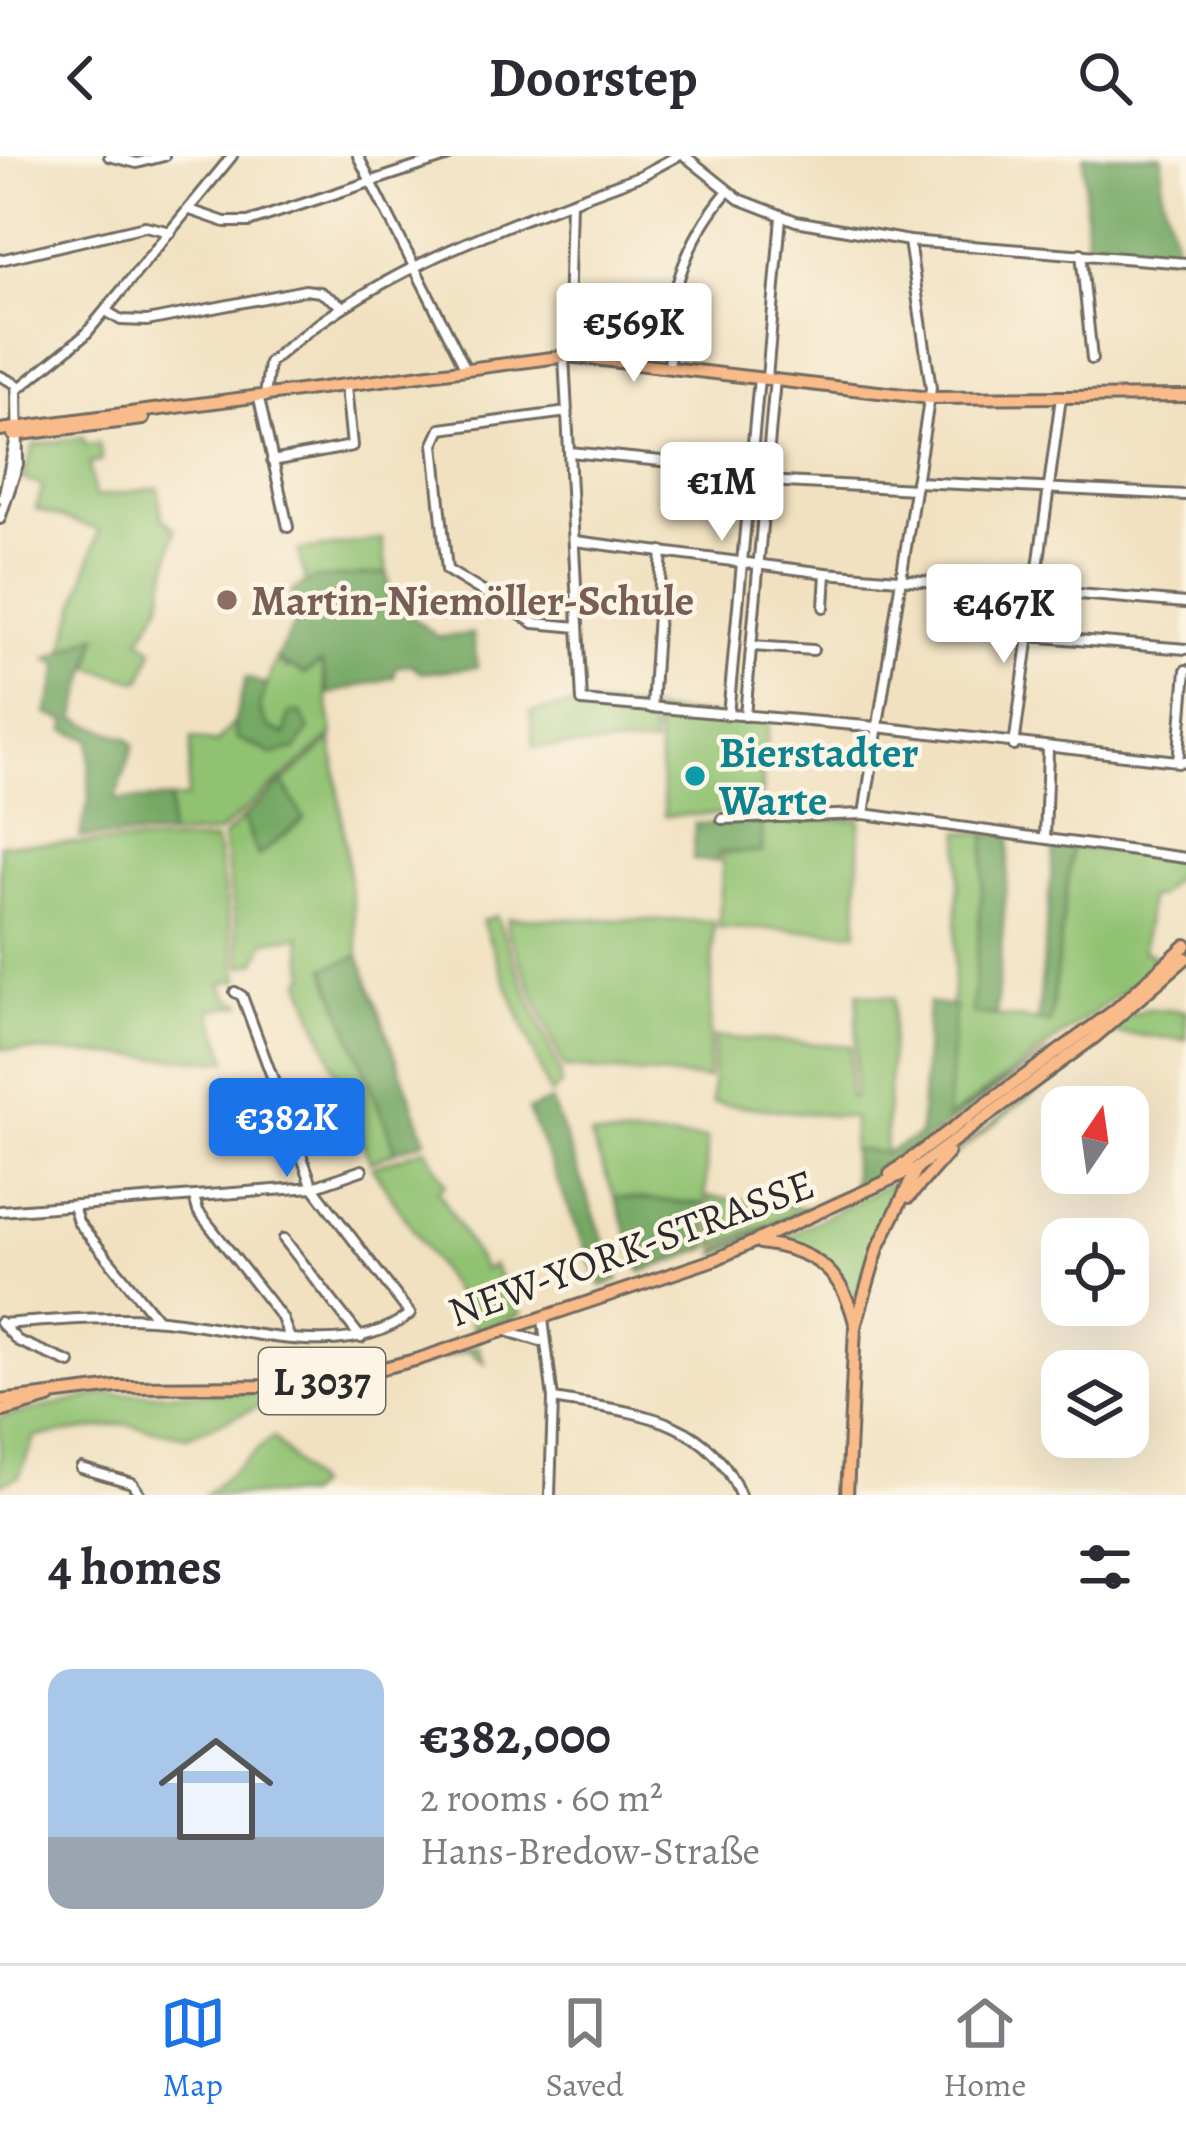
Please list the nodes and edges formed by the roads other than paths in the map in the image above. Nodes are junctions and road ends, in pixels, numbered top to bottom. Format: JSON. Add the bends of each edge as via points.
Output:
{"nodes":[{"id":1,"x":109,"y":156,"type":"edge"},
{"id":2,"x":164,"y":156,"type":"edge"},
{"id":3,"x":232,"y":156,"type":"edge"},
{"id":4,"x":358,"y":156,"type":"edge"},
{"id":5,"x":448,"y":156,"type":"edge"},
{"id":6,"x":681,"y":156,"type":"edge"},
{"id":7,"x":371,"y":184,"type":"junction"},
{"id":8,"x":727,"y":192,"type":"junction"},
{"id":9,"x":572,"y":202,"type":"junction"},
{"id":10,"x":190,"y":210,"type":"junction"},
{"id":11,"x":782,"y":218,"type":"junction"},
{"id":12,"x":171,"y":232,"type":"junction"},
{"id":13,"x":909,"y":241,"type":"junction"},
{"id":14,"x":1082,"y":253,"type":"junction"},
{"id":15,"x":0,"y":260,"type":"edge"},
{"id":16,"x":1186,"y":263,"type":"edge"},
{"id":17,"x":417,"y":265,"type":"junction"},
{"id":18,"x":340,"y":305,"type":"junction"},
{"id":19,"x":106,"y":311,"type":"junction"},
{"id":20,"x":566,"y":356,"type":"junction"},
{"id":21,"x":1092,"y":359,"type":"dead end"},
{"id":22,"x":670,"y":366,"type":"junction"},
{"id":23,"x":467,"y":370,"type":"junction"},
{"id":24,"x":0,"y":376,"type":"edge"},
{"id":25,"x":767,"y":378,"type":"junction"},
{"id":26,"x":20,"y":386,"type":"junction"},
{"id":27,"x":346,"y":387,"type":"junction"},
{"id":28,"x":1186,"y":396,"type":"edge"},
{"id":29,"x":1061,"y":397,"type":"junction"},
{"id":30,"x":930,"y":398,"type":"junction"},
{"id":31,"x":262,"y":399,"type":"junction"},
{"id":32,"x":567,"y":412,"type":"junction"},
{"id":33,"x":16,"y":431,"type":"junction"},
{"id":34,"x":0,"y":433,"type":"edge"},
{"id":35,"x":570,"y":452,"type":"junction"},
{"id":36,"x":272,"y":461,"type":"junction"},
{"id":37,"x":752,"y":470,"type":"junction"},
{"id":38,"x":766,"y":481,"type":"junction"},
{"id":39,"x":915,"y":485,"type":"junction"},
{"id":40,"x":1051,"y":489,"type":"junction"},
{"id":41,"x":1186,"y":494,"type":"edge"},
{"id":42,"x":0,"y":514,"type":"edge"},
{"id":43,"x":288,"y":527,"type":"dead end"},
{"id":44,"x":574,"y":542,"type":"junction"},
{"id":45,"x":662,"y":551,"type":"junction"},
{"id":46,"x":742,"y":560,"type":"junction"},
{"id":47,"x":757,"y":566,"type":"junction"},
{"id":48,"x":826,"y":573,"type":"junction"},
{"id":49,"x":901,"y":580,"type":"junction"},
{"id":50,"x":1036,"y":592,"type":"junction"},
{"id":51,"x":1186,"y":603,"type":"edge"},
{"id":52,"x":824,"y":608,"type":"dead end"},
{"id":53,"x":578,"y":627,"type":"junction"},
{"id":54,"x":1030,"y":636,"type":"junction"},
{"id":55,"x":752,"y":646,"type":"junction"},
{"id":56,"x":1186,"y":649,"type":"edge"},
{"id":57,"x":813,"y":650,"type":"dead end"},
{"id":58,"x":1186,"y":670,"type":"edge"},
{"id":59,"x":652,"y":708,"type":"junction"},
{"id":60,"x":728,"y":715,"type":"junction"},
{"id":61,"x":745,"y":716,"type":"junction"},
{"id":62,"x":877,"y":727,"type":"junction"},
{"id":63,"x":1014,"y":746,"type":"junction"},
{"id":64,"x":1048,"y":750,"type":"junction"},
{"id":65,"x":1182,"y":763,"type":"edge"},
{"id":66,"x":864,"y":814,"type":"junction"},
{"id":67,"x":722,"y":819,"type":"dead end"},
{"id":68,"x":1046,"y":838,"type":"junction"},
{"id":69,"x":1186,"y":858,"type":"edge"},
{"id":70,"x":1186,"y":945,"type":"edge"},
{"id":71,"x":1186,"y":958,"type":"edge"},
{"id":72,"x":236,"y":992,"type":"dead end"},
{"id":73,"x":973,"y":1129,"type":"junction"},
{"id":74,"x":933,"y":1146,"type":"junction"},
{"id":75,"x":918,"y":1167,"type":"junction"},
{"id":76,"x":362,"y":1170,"type":"dead end"},
{"id":77,"x":313,"y":1186,"type":"junction"},
{"id":78,"x":194,"y":1197,"type":"junction"},
{"id":79,"x":74,"y":1206,"type":"junction"},
{"id":80,"x":837,"y":1208,"type":"junction"},
{"id":81,"x":0,"y":1211,"type":"edge"},
{"id":82,"x":893,"y":1219,"type":"junction"},
{"id":83,"x":284,"y":1239,"type":"dead end"},
{"id":84,"x":759,"y":1243,"type":"junction"},
{"id":85,"x":157,"y":1319,"type":"junction"},
{"id":86,"x":542,"y":1319,"type":"junction"},
{"id":87,"x":1,"y":1323,"type":"edge"},
{"id":88,"x":855,"y":1327,"type":"junction"},
{"id":89,"x":502,"y":1332,"type":"junction"},
{"id":90,"x":289,"y":1336,"type":"junction"},
{"id":91,"x":361,"y":1338,"type":"junction"},
{"id":92,"x":540,"y":1341,"type":"junction"},
{"id":93,"x":547,"y":1351,"type":"junction"},
{"id":94,"x":70,"y":1363,"type":"dead end"},
{"id":95,"x":93,"y":1389,"type":"junction"},
{"id":96,"x":553,"y":1399,"type":"junction"},
{"id":97,"x":0,"y":1401,"type":"edge"},
{"id":98,"x":0,"y":1412,"type":"edge"},
{"id":99,"x":81,"y":1468,"type":"dead end"},
{"id":100,"x":140,"y":1495,"type":"edge"},
{"id":101,"x":550,"y":1495,"type":"edge"},
{"id":102,"x":740,"y":1495,"type":"edge"},
{"id":103,"x":847,"y":1495,"type":"edge"}],
"edges":[{"from":1,"to":2,"type":"street","via":[[137,163]]},
{"from":3,"to":10,"type":"street"},
{"from":4,"to":7,"type":"street"},
{"from":5,"to":7,"type":"street"},
{"from":6,"to":8,"type":"street"},
{"from":6,"to":9,"type":"street"},
{"from":7,"to":10,"type":"street","via":[[240,224]]},
{"from":7,"to":17,"type":"street"},
{"from":8,"to":11,"type":"street"},
{"from":8,"to":22,"type":"street","via":[[680,271]]},
{"from":9,"to":17,"type":"street"},
{"from":9,"to":20,"type":"street"},
{"from":10,"to":12,"type":"street"},
{"from":11,"to":13,"type":"street"},
{"from":11,"to":25,"type":"street"},
{"from":12,"to":15,"type":"street","via":[[146,226]]},
{"from":12,"to":19,"type":"street"},
{"from":13,"to":14,"type":"street"},
{"from":13,"to":30,"type":"street"},
{"from":14,"to":16,"type":"street"},
{"from":14,"to":21,"type":"street"},
{"from":17,"to":18,"type":"street"},
{"from":17,"to":23,"type":"street"},
{"from":18,"to":19,"type":"street","via":[[304,290],[147,321]]},
{"from":18,"to":31,"type":"street","via":[[269,363]]},
{"from":19,"to":26,"type":"street","via":[[67,354]]},
{"from":20,"to":22,"type":"main road"},
{"from":20,"to":23,"type":"main road"},
{"from":20,"to":32,"type":"street"},
{"from":22,"to":25,"type":"main road"},
{"from":23,"to":27,"type":"main road"},
{"from":24,"to":26,"type":"street"},
{"from":25,"to":30,"type":"main road"},
{"from":25,"to":37,"type":"street"},
{"from":25,"to":38,"type":"street"},
{"from":26,"to":33,"type":"street"},
{"from":27,"to":31,"type":"main road"},
{"from":27,"to":36,"type":"street","via":[[352,446]]},
{"from":28,"to":29,"type":"main road"},
{"from":29,"to":30,"type":"main road"},
{"from":29,"to":40,"type":"street"},
{"from":30,"to":39,"type":"street"},
{"from":31,"to":33,"type":"main road"},
{"from":31,"to":36,"type":"street"},
{"from":32,"to":35,"type":"street"},
{"from":32,"to":53,"type":"street","via":[[441,429],[434,444],[448,571],[534,623]]},
{"from":33,"to":34,"type":"main road"},
{"from":33,"to":42,"type":"street"},
{"from":35,"to":37,"type":"street"},
{"from":35,"to":44,"type":"street"},
{"from":36,"to":43,"type":"street"},
{"from":37,"to":46,"type":"street"},
{"from":38,"to":39,"type":"street"},
{"from":38,"to":47,"type":"street"},
{"from":39,"to":40,"type":"street"},
{"from":39,"to":49,"type":"street"},
{"from":40,"to":41,"type":"street"},
{"from":40,"to":50,"type":"street"},
{"from":44,"to":45,"type":"street"},
{"from":44,"to":53,"type":"street"},
{"from":45,"to":46,"type":"street"},
{"from":45,"to":59,"type":"street"},
{"from":46,"to":47,"type":"street"},
{"from":46,"to":60,"type":"street"},
{"from":47,"to":48,"type":"street"},
{"from":47,"to":55,"type":"street"},
{"from":48,"to":49,"type":"street"},
{"from":48,"to":52,"type":"street"},
{"from":49,"to":50,"type":"street"},
{"from":49,"to":62,"type":"street"},
{"from":50,"to":51,"type":"street"},
{"from":50,"to":54,"type":"street"},
{"from":53,"to":59,"type":"street","via":[[582,701]]},
{"from":54,"to":56,"type":"street"},
{"from":54,"to":63,"type":"street"},
{"from":55,"to":57,"type":"street"},
{"from":55,"to":61,"type":"street"},
{"from":58,"to":65,"type":"street"},
{"from":59,"to":60,"type":"street"},
{"from":60,"to":61,"type":"street"},
{"from":61,"to":62,"type":"street"},
{"from":62,"to":63,"type":"street"},
{"from":62,"to":66,"type":"street"},
{"from":63,"to":64,"type":"street"},
{"from":64,"to":65,"type":"street"},
{"from":64,"to":68,"type":"street"},
{"from":66,"to":67,"type":"street"},
{"from":66,"to":68,"type":"street"},
{"from":68,"to":69,"type":"street"},
{"from":70,"to":74,"type":"main road","via":[[1115,1010]]},
{"from":71,"to":73,"type":"main road","name":"NEW-YORK-STRASSE"},
{"from":72,"to":77,"type":"street"},
{"from":73,"to":75,"type":"main road","name":"NEW-YORK-STRASSE","number":"L 3037"},
{"from":73,"to":82,"type":"main road"},
{"from":74,"to":75,"type":"main road"},
{"from":74,"to":80,"type":"main road","number":"L 3037"},
{"from":75,"to":80,"type":"main road","name":"NEW-YORK-STRASSE","number":"L 3037"},
{"from":75,"to":82,"type":"main road"},
{"from":76,"to":77,"type":"street"},
{"from":77,"to":78,"type":"street"},
{"from":77,"to":91,"type":"street","via":[[410,1313]]},
{"from":78,"to":79,"type":"street"},
{"from":78,"to":90,"type":"street"},
{"from":79,"to":81,"type":"street"},
{"from":79,"to":85,"type":"street","via":[[78,1222]]},
{"from":80,"to":84,"type":"main road","name":"NEW-YORK-STRASSE","number":"L 3037"},
{"from":82,"to":88,"type":"main road"},
{"from":83,"to":91,"type":"street"},
{"from":84,"to":86,"type":"main road","name":"NEW-YORK-STRASSE","number":"L 3037"},
{"from":84,"to":88,"type":"main road","via":[[800,1250],[830,1268]]},
{"from":85,"to":87,"type":"street"},
{"from":85,"to":90,"type":"street"},
{"from":86,"to":89,"type":"main road","name":"NEW-YORK-STRASSE","number":"L 3037"},
{"from":86,"to":92,"type":"street"},
{"from":86,"to":93,"type":"street"},
{"from":87,"to":94,"type":"street","via":[[18,1342]]},
{"from":88,"to":103,"type":"main road"},
{"from":89,"to":92,"type":"street"},
{"from":89,"to":95,"type":"main road","name":"NEW-YORK-STRASSE","number":"L 3037","via":[[319,1382]]},
{"from":90,"to":91,"type":"street"},
{"from":92,"to":93,"type":"street"},
{"from":93,"to":96,"type":"street"},
{"from":95,"to":97,"type":"main road","name":"NEW-YORK-STRASSE","number":"L 3037"},
{"from":95,"to":98,"type":"main road","name":"NEW-YORK-STRASSE","number":"L 3037"},
{"from":96,"to":101,"type":"street"},
{"from":96,"to":102,"type":"street","via":[[678,1424],[718,1455]]},
{"from":99,"to":100,"type":"street","via":[[132,1483]]}]}
